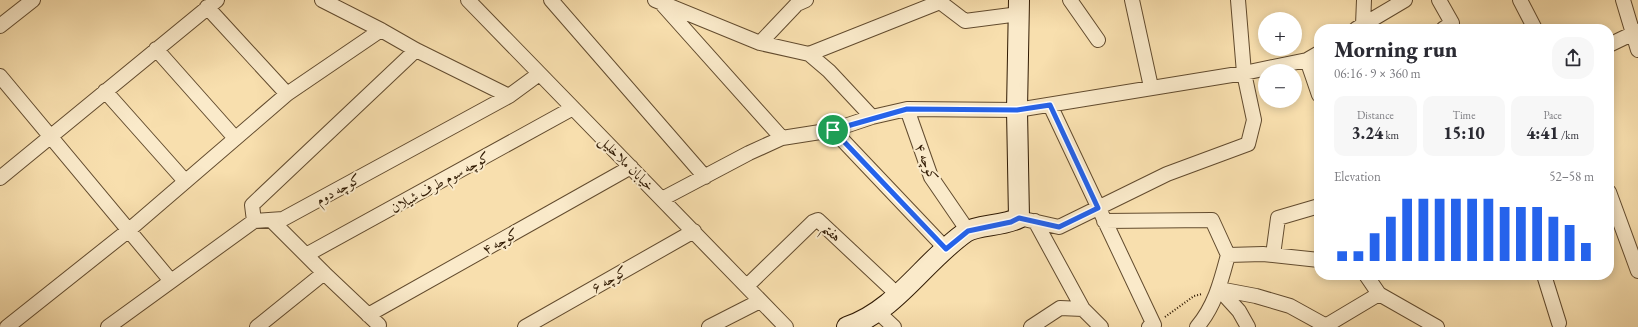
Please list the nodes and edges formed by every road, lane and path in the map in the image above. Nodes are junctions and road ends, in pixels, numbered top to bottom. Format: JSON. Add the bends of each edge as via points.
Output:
{"nodes":[{"id":1,"x":33,"y":0,"type":"edge"},
{"id":2,"x":322,"y":0,"type":"edge"},
{"id":3,"x":468,"y":0,"type":"edge"},
{"id":4,"x":551,"y":0,"type":"edge"},
{"id":5,"x":806,"y":0,"type":"edge"},
{"id":6,"x":1070,"y":0,"type":"edge"},
{"id":7,"x":1132,"y":0,"type":"edge"},
{"id":8,"x":1238,"y":0,"type":"edge"},
{"id":9,"x":1364,"y":0,"type":"edge"},
{"id":10,"x":1405,"y":0,"type":"edge"},
{"id":11,"x":1439,"y":0,"type":"edge"},
{"id":12,"x":1520,"y":0,"type":"edge"},
{"id":13,"x":1623,"y":0,"type":"edge"},
{"id":14,"x":657,"y":1,"type":"edge"},
{"id":15,"x":212,"y":4,"type":"edge"},
{"id":16,"x":1019,"y":7,"type":"edge"},
{"id":17,"x":1361,"y":24,"type":"edge"},
{"id":18,"x":1367,"y":24,"type":"edge"},
{"id":19,"x":1450,"y":24,"type":"edge"},
{"id":20,"x":1532,"y":24,"type":"edge"},
{"id":21,"x":0,"y":26,"type":"edge"},
{"id":22,"x":381,"y":30,"type":"junction"},
{"id":23,"x":1636,"y":32,"type":"edge"},
{"id":24,"x":1098,"y":40,"type":"dead end"},
{"id":25,"x":760,"y":43,"type":"junction"},
{"id":26,"x":1614,"y":43,"type":"edge"},
{"id":27,"x":156,"y":49,"type":"junction"},
{"id":28,"x":416,"y":50,"type":"junction"},
{"id":29,"x":1638,"y":50,"type":"edge"},
{"id":30,"x":809,"y":54,"type":"junction"},
{"id":31,"x":1313,"y":56,"type":"edge"},
{"id":32,"x":1244,"y":73,"type":"junction"},
{"id":33,"x":539,"y":74,"type":"junction"},
{"id":34,"x":0,"y":76,"type":"edge"},
{"id":35,"x":1151,"y":87,"type":"junction"},
{"id":36,"x":105,"y":91,"type":"junction"},
{"id":37,"x":287,"y":94,"type":"junction"},
{"id":38,"x":510,"y":96,"type":"junction"},
{"id":39,"x":1050,"y":105,"type":"junction"},
{"id":40,"x":573,"y":108,"type":"junction"},
{"id":41,"x":907,"y":109,"type":"junction"},
{"id":42,"x":1017,"y":110,"type":"junction"},
{"id":43,"x":872,"y":118,"type":"junction"},
{"id":44,"x":833,"y":130,"type":"junction"},
{"id":45,"x":51,"y":136,"type":"junction"},
{"id":46,"x":235,"y":138,"type":"junction"},
{"id":47,"x":782,"y":138,"type":"junction"},
{"id":48,"x":631,"y":167,"type":"junction"},
{"id":49,"x":705,"y":176,"type":"junction"},
{"id":50,"x":0,"y":178,"type":"edge"},
{"id":51,"x":185,"y":181,"type":"junction"},
{"id":52,"x":662,"y":199,"type":"junction"},
{"id":53,"x":1614,"y":206,"type":"edge"},
{"id":54,"x":1314,"y":207,"type":"edge"},
{"id":55,"x":1098,"y":208,"type":"junction"},
{"id":56,"x":1027,"y":219,"type":"junction"},
{"id":57,"x":254,"y":220,"type":"junction"},
{"id":58,"x":271,"y":220,"type":"junction"},
{"id":59,"x":1104,"y":221,"type":"junction"},
{"id":60,"x":129,"y":230,"type":"junction"},
{"id":61,"x":694,"y":231,"type":"junction"},
{"id":62,"x":968,"y":231,"type":"junction"},
{"id":63,"x":946,"y":249,"type":"junction"},
{"id":64,"x":306,"y":255,"type":"junction"},
{"id":65,"x":1228,"y":255,"type":"junction"},
{"id":66,"x":1273,"y":255,"type":"junction"},
{"id":67,"x":1314,"y":259,"type":"edge"},
{"id":68,"x":1638,"y":271,"type":"edge"},
{"id":69,"x":324,"y":273,"type":"junction"},
{"id":70,"x":1370,"y":280,"type":"edge"},
{"id":71,"x":1546,"y":280,"type":"edge"},
{"id":72,"x":171,"y":281,"type":"junction"},
{"id":73,"x":747,"y":286,"type":"junction"},
{"id":74,"x":1219,"y":289,"type":"junction"},
{"id":75,"x":1380,"y":294,"type":"junction"},
{"id":76,"x":898,"y":295,"type":"junction"},
{"id":77,"x":760,"y":301,"type":"junction"},
{"id":78,"x":1084,"y":309,"type":"junction"},
{"id":79,"x":878,"y":312,"type":"junction"},
{"id":80,"x":368,"y":315,"type":"junction"},
{"id":81,"x":1559,"y":323,"type":"dead end"},
{"id":82,"x":379,"y":326,"type":"edge"},
{"id":83,"x":1152,"y":326,"type":"edge"},
{"id":84,"x":1328,"y":326,"type":"edge"},
{"id":85,"x":8,"y":327,"type":"edge"},
{"id":86,"x":108,"y":327,"type":"edge"},
{"id":87,"x":257,"y":327,"type":"edge"},
{"id":88,"x":524,"y":327,"type":"edge"},
{"id":89,"x":709,"y":327,"type":"edge"},
{"id":90,"x":786,"y":327,"type":"edge"},
{"id":91,"x":848,"y":327,"type":"edge"},
{"id":92,"x":894,"y":327,"type":"edge"},
{"id":93,"x":1031,"y":327,"type":"edge"},
{"id":94,"x":1101,"y":327,"type":"edge"},
{"id":95,"x":1197,"y":327,"type":"edge"},
{"id":96,"x":1248,"y":327,"type":"edge"},
{"id":97,"x":1437,"y":327,"type":"edge"}],
"edges":[{"from":1,"to":21,"type":"street"},
{"from":2,"to":22,"type":"street"},
{"from":3,"to":33,"type":"street","name":"خیابان ملاخلیل"},
{"from":4,"to":49,"type":"street"},
{"from":5,"to":25,"type":"street","via":[[797,4]]},
{"from":6,"to":24,"type":"street"},
{"from":7,"to":35,"type":"street"},
{"from":8,"to":32,"type":"street"},
{"from":9,"to":17,"type":"street"},
{"from":10,"to":18,"type":"street"},
{"from":11,"to":19,"type":"street"},
{"from":12,"to":20,"type":"street"},
{"from":13,"to":23,"type":"street"},
{"from":14,"to":25,"type":"street"},
{"from":14,"to":47,"type":"street"},
{"from":15,"to":27,"type":"street"},
{"from":15,"to":37,"type":"street"},
{"from":16,"to":30,"type":"street","via":[[965,21],[940,2]]},
{"from":16,"to":42,"type":"street"},
{"from":22,"to":28,"type":"street"},
{"from":22,"to":37,"type":"street"},
{"from":23,"to":26,"type":"street"},
{"from":23,"to":29,"type":"street"},
{"from":25,"to":30,"type":"street"},
{"from":27,"to":36,"type":"street"},
{"from":27,"to":46,"type":"street"},
{"from":28,"to":38,"type":"street"},
{"from":28,"to":57,"type":"street","via":[[252,205]]},
{"from":30,"to":43,"type":"street","via":[[829,71]]},
{"from":31,"to":32,"type":"street"},
{"from":32,"to":35,"type":"street"},
{"from":32,"to":55,"type":"street","via":[[1254,120],[1248,144],[1167,174]]},
{"from":33,"to":38,"type":"street","name":"کوچه دوم"},
{"from":33,"to":40,"type":"street","name":"خیابان ملاخلیل"},
{"from":34,"to":45,"type":"street"},
{"from":35,"to":39,"type":"street"},
{"from":36,"to":45,"type":"street"},
{"from":36,"to":51,"type":"street"},
{"from":37,"to":46,"type":"street"},
{"from":38,"to":58,"type":"street","name":"کوچه دوم","via":[[283,219]]},
{"from":39,"to":42,"type":"street"},
{"from":39,"to":55,"type":"street"},
{"from":40,"to":48,"type":"street","name":"خیابان ملاخلیل"},
{"from":40,"to":64,"type":"street","name":"کوچه سوم طرف شیلان"},
{"from":41,"to":42,"type":"street"},
{"from":41,"to":43,"type":"street"},
{"from":41,"to":62,"type":"street","name":"کوچه ۴","via":[[931,177]]},
{"from":42,"to":56,"type":"street"},
{"from":43,"to":44,"type":"street"},
{"from":44,"to":47,"type":"street"},
{"from":44,"to":63,"type":"street"},
{"from":45,"to":50,"type":"street"},
{"from":45,"to":60,"type":"street"},
{"from":46,"to":51,"type":"street"},
{"from":47,"to":49,"type":"street"},
{"from":48,"to":52,"type":"street","name":"خیابان ملاخلیل"},
{"from":48,"to":80,"type":"street","name":"کوچه ۴"},
{"from":49,"to":52,"type":"street"},
{"from":51,"to":60,"type":"street"},
{"from":52,"to":61,"type":"street","name":"خیابان ملاخلیل"},
{"from":53,"to":68,"type":"street"},
{"from":54,"to":66,"type":"street","via":[[1278,218]]},
{"from":55,"to":56,"type":"street","via":[[1059,227]]},
{"from":55,"to":59,"type":"street"},
{"from":56,"to":62,"type":"street"},
{"from":56,"to":78,"type":"street"},
{"from":57,"to":58,"type":"street","name":"کوچه دوم"},
{"from":57,"to":72,"type":"street"},
{"from":58,"to":64,"type":"street"},
{"from":59,"to":65,"type":"street","via":[[1212,220]]},
{"from":59,"to":83,"type":"street"},
{"from":60,"to":72,"type":"street"},
{"from":60,"to":85,"type":"street"},
{"from":61,"to":73,"type":"street","name":"خیابان ملاخلیل"},
{"from":61,"to":88,"type":"street","name":"کوچه ۶"},
{"from":62,"to":63,"type":"street"},
{"from":63,"to":76,"type":"street"},
{"from":64,"to":69,"type":"street"},
{"from":65,"to":66,"type":"street"},
{"from":65,"to":74,"type":"street"},
{"from":66,"to":67,"type":"street"},
{"from":69,"to":80,"type":"street"},
{"from":69,"to":87,"type":"street"},
{"from":70,"to":75,"type":"street"},
{"from":71,"to":81,"type":"street"},
{"from":72,"to":86,"type":"street"},
{"from":73,"to":76,"type":"street","name":"هفتم","via":[[818,220]]},
{"from":73,"to":77,"type":"street","name":"خیابان ملاخلیل"},
{"from":74,"to":83,"type":"path","via":[[1194,296]]},
{"from":74,"to":84,"type":"street","via":[[1290,306]]},
{"from":74,"to":95,"type":"street","via":[[1208,314]]},
{"from":74,"to":96,"type":"street"},
{"from":75,"to":84,"type":"street"},
{"from":75,"to":97,"type":"street"},
{"from":76,"to":79,"type":"street"},
{"from":77,"to":89,"type":"street"},
{"from":77,"to":90,"type":"street","name":"خیابان ملاخلیل"},
{"from":78,"to":93,"type":"street","via":[[1060,308]]},
{"from":78,"to":94,"type":"street"},
{"from":79,"to":91,"type":"street"},
{"from":79,"to":92,"type":"street"},
{"from":80,"to":82,"type":"street"}]}
